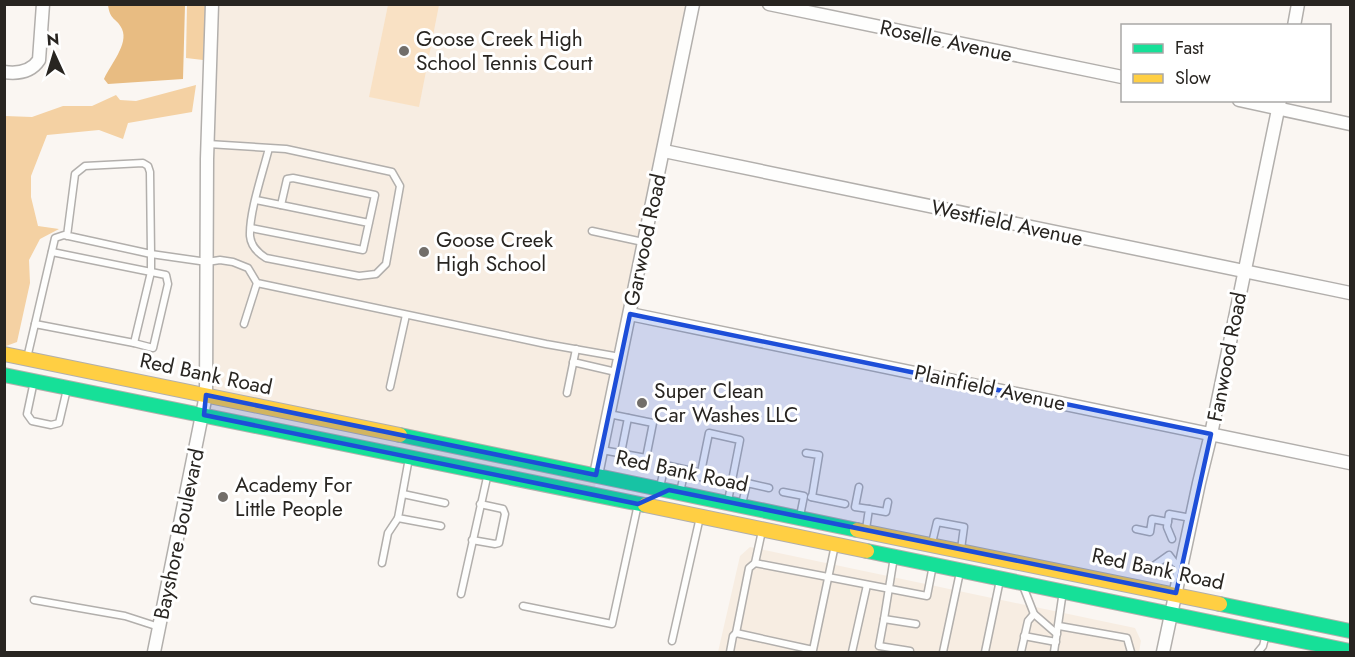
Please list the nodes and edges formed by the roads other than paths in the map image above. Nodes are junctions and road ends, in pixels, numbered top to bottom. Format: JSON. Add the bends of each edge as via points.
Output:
{"nodes":[{"id":1,"x":42,"y":4,"type":"edge"},
{"id":2,"x":212,"y":4,"type":"edge"},
{"id":3,"x":693,"y":4,"type":"edge"},
{"id":4,"x":769,"y":4,"type":"edge"},
{"id":5,"x":1298,"y":4,"type":"edge"},
{"id":6,"x":1294,"y":24,"type":"edge"},
{"id":7,"x":4,"y":72,"type":"edge"},
{"id":8,"x":1121,"y":77,"type":"edge"},
{"id":9,"x":1255,"y":102,"type":"edge"},
{"id":10,"x":1279,"y":105,"type":"edge"},
{"id":11,"x":1350,"y":124,"type":"edge"},
{"id":12,"x":208,"y":144,"type":"junction"},
{"id":13,"x":269,"y":148,"type":"junction"},
{"id":14,"x":664,"y":151,"type":"junction"},
{"id":15,"x":256,"y":200,"type":"junction"},
{"id":16,"x":281,"y":205,"type":"junction"},
{"id":17,"x":369,"y":223,"type":"junction"},
{"id":18,"x":251,"y":228,"type":"junction"},
{"id":19,"x":592,"y":231,"type":"dead end"},
{"id":20,"x":67,"y":236,"type":"junction"},
{"id":21,"x":644,"y":242,"type":"junction"},
{"id":22,"x":52,"y":252,"type":"junction"},
{"id":23,"x":151,"y":254,"type":"junction"},
{"id":24,"x":207,"y":262,"type":"junction"},
{"id":25,"x":151,"y":272,"type":"junction"},
{"id":26,"x":1244,"y":272,"type":"junction"},
{"id":27,"x":257,"y":283,"type":"junction"},
{"id":28,"x":1350,"y":293,"type":"edge"},
{"id":29,"x":630,"y":314,"type":"junction"},
{"id":30,"x":406,"y":315,"type":"junction"},
{"id":31,"x":35,"y":324,"type":"junction"},
{"id":32,"x":244,"y":324,"type":"dead end"},
{"id":33,"x":134,"y":344,"type":"junction"},
{"id":34,"x":576,"y":349,"type":"junction"},
{"id":35,"x":4,"y":354,"type":"edge"},
{"id":36,"x":620,"y":357,"type":"junction"},
{"id":37,"x":27,"y":358,"type":"junction"},
{"id":38,"x":573,"y":362,"type":"junction"},
{"id":39,"x":616,"y":372,"type":"junction"},
{"id":40,"x":4,"y":375,"type":"edge"},
{"id":41,"x":34,"y":381,"type":"junction"},
{"id":42,"x":67,"y":387,"type":"junction"},
{"id":43,"x":390,"y":387,"type":"dead end"},
{"id":44,"x":567,"y":393,"type":"dead end"},
{"id":45,"x":206,"y":395,"type":"junction"},
{"id":46,"x":608,"y":414,"type":"junction"},
{"id":47,"x":204,"y":415,"type":"junction"},
{"id":48,"x":628,"y":418,"type":"junction"},
{"id":49,"x":1211,"y":434,"type":"junction"},
{"id":50,"x":602,"y":450,"type":"junction"},
{"id":51,"x":621,"y":453,"type":"junction"},
{"id":52,"x":806,"y":453,"type":"dead end"},
{"id":53,"x":409,"y":457,"type":"junction"},
{"id":54,"x":1350,"y":463,"type":"edge"},
{"id":55,"x":685,"y":470,"type":"junction"},
{"id":56,"x":488,"y":473,"type":"junction"},
{"id":57,"x":701,"y":473,"type":"junction"},
{"id":58,"x":596,"y":475,"type":"junction"},
{"id":59,"x":731,"y":483,"type":"junction"},
{"id":60,"x":859,"y":487,"type":"dead end"},
{"id":61,"x":769,"y":488,"type":"dead end"},
{"id":62,"x":569,"y":489,"type":"junction"},
{"id":63,"x":670,"y":490,"type":"junction"},
{"id":64,"x":783,"y":492,"type":"dead end"},
{"id":65,"x":403,"y":494,"type":"junction"},
{"id":66,"x":804,"y":496,"type":"junction"},
{"id":67,"x":812,"y":497,"type":"junction"},
{"id":68,"x":727,"y":502,"type":"junction"},
{"id":69,"x":888,"y":502,"type":"dead end"},
{"id":70,"x":445,"y":503,"type":"dead end"},
{"id":71,"x":480,"y":504,"type":"junction"},
{"id":72,"x":638,"y":504,"type":"junction"},
{"id":73,"x":845,"y":504,"type":"dead end"},
{"id":74,"x":742,"y":505,"type":"junction"},
{"id":75,"x":869,"y":509,"type":"junction"},
{"id":76,"x":700,"y":516,"type":"junction"},
{"id":77,"x":800,"y":517,"type":"junction"},
{"id":78,"x":398,"y":518,"type":"junction"},
{"id":79,"x":1192,"y":518,"type":"junction"},
{"id":80,"x":1168,"y":522,"type":"junction"},
{"id":81,"x":441,"y":526,"type":"dead end"},
{"id":82,"x":1136,"y":529,"type":"dead end"},
{"id":83,"x":762,"y":530,"type":"junction"},
{"id":84,"x":866,"y":530,"type":"junction"},
{"id":85,"x":1172,"y":539,"type":"dead end"},
{"id":86,"x":472,"y":540,"type":"junction"},
{"id":87,"x":835,"y":544,"type":"junction"},
{"id":88,"x":932,"y":544,"type":"junction"},
{"id":89,"x":961,"y":549,"type":"junction"},
{"id":90,"x":895,"y":557,"type":"junction"},
{"id":91,"x":382,"y":563,"type":"dead end"},
{"id":92,"x":755,"y":563,"type":"junction"},
{"id":93,"x":933,"y":565,"type":"junction"},
{"id":94,"x":1182,"y":565,"type":"junction"},
{"id":95,"x":1142,"y":567,"type":"dead end"},
{"id":96,"x":960,"y":571,"type":"junction"},
{"id":97,"x":828,"y":577,"type":"junction"},
{"id":98,"x":1001,"y":579,"type":"junction"},
{"id":99,"x":1022,"y":582,"type":"junction"},
{"id":100,"x":867,"y":585,"type":"junction"},
{"id":101,"x":888,"y":589,"type":"junction"},
{"id":102,"x":1064,"y":591,"type":"junction"},
{"id":103,"x":1176,"y":593,"type":"junction"},
{"id":104,"x":461,"y":594,"type":"dead end"},
{"id":105,"x":34,"y":600,"type":"dead end"},
{"id":106,"x":524,"y":606,"type":"dead end"},
{"id":107,"x":1172,"y":613,"type":"junction"},
{"id":108,"x":1034,"y":614,"type":"junction"},
{"id":109,"x":884,"y":619,"type":"junction"},
{"id":110,"x":916,"y":624,"type":"dead end"},
{"id":111,"x":1059,"y":626,"type":"junction"},
{"id":112,"x":160,"y":627,"type":"junction"},
{"id":113,"x":1350,"y":630,"type":"edge"},
{"id":114,"x":736,"y":633,"type":"junction"},
{"id":115,"x":1266,"y":633,"type":"junction"},
{"id":116,"x":1057,"y":634,"type":"junction"},
{"id":117,"x":1024,"y":636,"type":"junction"},
{"id":118,"x":672,"y":641,"type":"dead end"},
{"id":119,"x":1056,"y":642,"type":"junction"},
{"id":120,"x":1314,"y":648,"type":"edge"},
{"id":121,"x":910,"y":651,"type":"dead end"},
{"id":122,"x":1350,"y":651,"type":"edge"},
{"id":123,"x":154,"y":652,"type":"edge"},
{"id":124,"x":730,"y":652,"type":"edge"},
{"id":125,"x":852,"y":652,"type":"edge"},
{"id":126,"x":943,"y":652,"type":"edge"},
{"id":127,"x":985,"y":652,"type":"edge"},
{"id":128,"x":1021,"y":652,"type":"edge"},
{"id":129,"x":1054,"y":652,"type":"edge"},
{"id":130,"x":1131,"y":652,"type":"edge"},
{"id":131,"x":1163,"y":652,"type":"edge"},
{"id":132,"x":1258,"y":652,"type":"edge"}],
"edges":[{"from":1,"to":7,"type":"street","via":[[39,60],[27,71]]},
{"from":2,"to":12,"type":"street"},
{"from":3,"to":14,"type":"street","name":"Garwood Road"},
{"from":4,"to":8,"type":"street","name":"Roselle Avenue"},
{"from":5,"to":6,"type":"street"},
{"from":9,"to":10,"type":"street"},
{"from":10,"to":11,"type":"street"},
{"from":10,"to":26,"type":"street","name":"Fanwood Road"},
{"from":12,"to":13,"type":"lane"},
{"from":12,"to":24,"type":"street"},
{"from":13,"to":15,"type":"lane"},
{"from":13,"to":18,"type":"lane","via":[[392,172],[400,186],[386,264],[376,274],[359,276],[266,258],[255,251]]},
{"from":14,"to":21,"type":"street","name":"Garwood Road"},
{"from":14,"to":26,"type":"street","name":"Westfield Avenue"},
{"from":15,"to":16,"type":"lane"},
{"from":15,"to":18,"type":"lane"},
{"from":16,"to":17,"type":"lane"},
{"from":16,"to":17,"type":"lane","via":[[288,179],[303,180],[375,195]]},
{"from":17,"to":18,"type":"lane","via":[[363,250]]},
{"from":19,"to":21,"type":"lane"},
{"from":20,"to":22,"type":"lane","via":[[55,238]]},
{"from":20,"to":23,"type":"lane"},
{"from":20,"to":23,"type":"lane","via":[[75,174],[79,169],[143,163],[150,172]]},
{"from":21,"to":29,"type":"street","name":"Garwood Road"},
{"from":22,"to":25,"type":"lane"},
{"from":22,"to":31,"type":"lane"},
{"from":23,"to":24,"type":"lane"},
{"from":23,"to":25,"type":"lane"},
{"from":24,"to":27,"type":"lane","via":[[226,261],[248,268]]},
{"from":24,"to":45,"type":"street"},
{"from":25,"to":33,"type":"lane"},
{"from":25,"to":33,"type":"lane","via":[[166,275],[168,284],[153,348]]},
{"from":26,"to":28,"type":"street","name":"Westfield Avenue"},
{"from":26,"to":49,"type":"street","name":"Fanwood Road"},
{"from":27,"to":30,"type":"lane"},
{"from":27,"to":32,"type":"lane"},
{"from":29,"to":36,"type":"street","name":"Garwood Road"},
{"from":29,"to":49,"type":"street","name":"Plainfield Avenue"},
{"from":30,"to":34,"type":"lane"},
{"from":30,"to":43,"type":"lane"},
{"from":31,"to":33,"type":"lane"},
{"from":31,"to":37,"type":"lane"},
{"from":34,"to":36,"type":"lane"},
{"from":34,"to":38,"type":"lane"},
{"from":35,"to":37,"type":"main road","name":"Red Bank Road"},
{"from":36,"to":39,"type":"street","name":"Garwood Road"},
{"from":37,"to":45,"type":"main road","name":"Red Bank Road"},
{"from":38,"to":39,"type":"lane"},
{"from":38,"to":44,"type":"lane"},
{"from":39,"to":46,"type":"street","name":"Garwood Road"},
{"from":40,"to":41,"type":"main road","name":"Red Bank Road"},
{"from":41,"to":42,"type":"main road","name":"Red Bank Road"},
{"from":41,"to":42,"type":"lane","via":[[27,414],[32,421],[51,425],[59,423]]},
{"from":42,"to":47,"type":"main road","name":"Red Bank Road"},
{"from":45,"to":47,"type":"street"},
{"from":45,"to":58,"type":"main road","name":"Red Bank Road"},
{"from":46,"to":48,"type":"lane"},
{"from":46,"to":50,"type":"street","name":"Garwood Road"},
{"from":47,"to":53,"type":"main road","name":"Red Bank Road"},
{"from":47,"to":112,"type":"street","name":"Bayshore Boulevard"},
{"from":48,"to":51,"type":"lane"},
{"from":48,"to":51,"type":"lane","via":[[653,423],[646,458]]},
{"from":49,"to":54,"type":"street","name":"Plainfield Avenue"},
{"from":49,"to":79,"type":"street","name":"Fanwood Road"},
{"from":50,"to":51,"type":"lane"},
{"from":50,"to":58,"type":"street","name":"Garwood Road"},
{"from":52,"to":67,"type":"lane","via":[[819,455]]},
{"from":53,"to":56,"type":"main road","name":"Red Bank Road"},
{"from":53,"to":65,"type":"lane"},
{"from":55,"to":57,"type":"lane"},
{"from":55,"to":63,"type":"lane"},
{"from":55,"to":63,"type":"lane","via":[[665,465]]},
{"from":56,"to":62,"type":"main road","name":"Red Bank Road"},
{"from":56,"to":71,"type":"lane"},
{"from":57,"to":59,"type":"lane","via":[[700,477]]},
{"from":57,"to":59,"type":"lane","via":[[709,433],[740,440]]},
{"from":58,"to":62,"type":"main road"},
{"from":58,"to":63,"type":"main road","name":"Red Bank Road"},
{"from":59,"to":68,"type":"lane"},
{"from":60,"to":75,"type":"lane","via":[[855,507]]},
{"from":61,"to":74,"type":"lane","via":[[743,483]]},
{"from":62,"to":72,"type":"main road","name":"Red Bank Road"},
{"from":63,"to":68,"type":"main road","name":"Red Bank Road"},
{"from":63,"to":72,"type":"main road"},
{"from":64,"to":66,"type":"lane"},
{"from":65,"to":70,"type":"lane"},
{"from":65,"to":78,"type":"lane"},
{"from":66,"to":67,"type":"lane"},
{"from":66,"to":77,"type":"lane"},
{"from":67,"to":73,"type":"lane"},
{"from":68,"to":74,"type":"main road","name":"Red Bank Road"},
{"from":69,"to":75,"type":"lane","via":[[886,512]]},
{"from":71,"to":86,"type":"lane"},
{"from":71,"to":86,"type":"lane","via":[[503,508],[499,543]]},
{"from":72,"to":76,"type":"main road","name":"Red Bank Road"},
{"from":72,"to":106,"type":"lane","via":[[612,624]]},
{"from":74,"to":77,"type":"main road","name":"Red Bank Road"},
{"from":75,"to":84,"type":"lane"},
{"from":76,"to":83,"type":"main road","name":"Red Bank Road"},
{"from":76,"to":118,"type":"lane"},
{"from":77,"to":84,"type":"main road","name":"Red Bank Road"},
{"from":78,"to":81,"type":"lane"},
{"from":78,"to":91,"type":"lane","via":[[388,533]]},
{"from":79,"to":80,"type":"lane","via":[[1169,514]]},
{"from":79,"to":94,"type":"street","name":"Fanwood Road"},
{"from":80,"to":82,"type":"lane","via":[[1152,519],[1150,532]]},
{"from":80,"to":85,"type":"lane"},
{"from":83,"to":87,"type":"main road","name":"Red Bank Road"},
{"from":83,"to":92,"type":"lane"},
{"from":84,"to":88,"type":"main road","name":"Red Bank Road"},
{"from":86,"to":104,"type":"lane"},
{"from":87,"to":90,"type":"main road","name":"Red Bank Road"},
{"from":87,"to":97,"type":"lane"},
{"from":88,"to":89,"type":"main road","name":"Red Bank Road"},
{"from":88,"to":89,"type":"lane","via":[[937,522],[964,527]]},
{"from":89,"to":103,"type":"main road","name":"Red Bank Road"},
{"from":90,"to":93,"type":"main road","name":"Red Bank Road"},
{"from":90,"to":101,"type":"lane"},
{"from":92,"to":97,"type":"lane"},
{"from":92,"to":114,"type":"lane","via":[[749,568]]},
{"from":93,"to":96,"type":"main road","name":"Red Bank Road"},
{"from":93,"to":101,"type":"lane","via":[[927,596]]},
{"from":94,"to":95,"type":"lane","via":[[1169,555],[1152,567]]},
{"from":94,"to":103,"type":"street","name":"Fanwood Road"},
{"from":96,"to":98,"type":"main road","name":"Red Bank Road"},
{"from":96,"to":126,"type":"lane"},
{"from":97,"to":100,"type":"lane"},
{"from":97,"to":114,"type":"lane","via":[[813,650]]},
{"from":98,"to":99,"type":"main road","name":"Red Bank Road"},
{"from":98,"to":127,"type":"lane"},
{"from":99,"to":102,"type":"main road","name":"Red Bank Road"},
{"from":99,"to":108,"type":"lane"},
{"from":100,"to":101,"type":"lane"},
{"from":100,"to":125,"type":"lane"},
{"from":101,"to":109,"type":"lane"},
{"from":102,"to":107,"type":"main road","name":"Red Bank Road"},
{"from":102,"to":111,"type":"lane"},
{"from":103,"to":107,"type":"street","name":"Fanwood Road"},
{"from":103,"to":113,"type":"main road","name":"Red Bank Road"},
{"from":105,"to":112,"type":"lane","via":[[125,616]]},
{"from":107,"to":115,"type":"main road","name":"Red Bank Road"},
{"from":107,"to":131,"type":"street","name":"Fanwood Road"},
{"from":108,"to":116,"type":"lane"},
{"from":108,"to":117,"type":"lane"},
{"from":109,"to":110,"type":"lane"},
{"from":109,"to":121,"type":"lane","via":[[879,646]]},
{"from":111,"to":116,"type":"lane"},
{"from":111,"to":130,"type":"lane","via":[[1127,638]]},
{"from":112,"to":123,"type":"street","name":"Bayshore Boulevard"},
{"from":114,"to":124,"type":"lane"},
{"from":115,"to":120,"type":"main road","name":"Red Bank Road"},
{"from":115,"to":132,"type":"lane"},
{"from":116,"to":119,"type":"lane"},
{"from":117,"to":119,"type":"lane"},
{"from":117,"to":128,"type":"lane"},
{"from":119,"to":129,"type":"lane"},
{"from":120,"to":122,"type":"main road","name":"Red Bank Road"}]}
